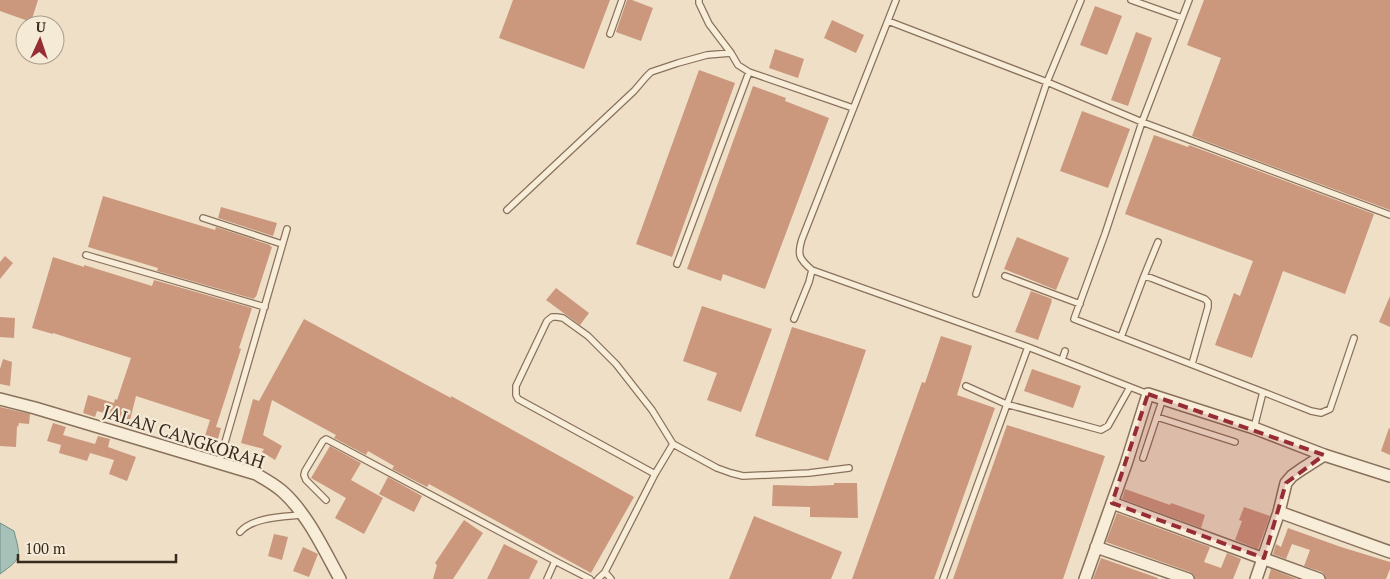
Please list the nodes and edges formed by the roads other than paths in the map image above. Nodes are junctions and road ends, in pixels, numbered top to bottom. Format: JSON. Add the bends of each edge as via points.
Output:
{"nodes":[{"id":1,"x":622,"y":0,"type":"edge"},
{"id":2,"x":699,"y":0,"type":"edge"},
{"id":3,"x":896,"y":0,"type":"edge"},
{"id":4,"x":1081,"y":0,"type":"edge"},
{"id":5,"x":1131,"y":0,"type":"edge"},
{"id":6,"x":1189,"y":0,"type":"edge"},
{"id":7,"x":1182,"y":18,"type":"junction"},
{"id":8,"x":888,"y":21,"type":"junction"},
{"id":9,"x":610,"y":34,"type":"dead end"},
{"id":10,"x":731,"y":53,"type":"junction"},
{"id":11,"x":748,"y":72,"type":"junction"},
{"id":12,"x":1047,"y":82,"type":"junction"},
{"id":13,"x":853,"y":108,"type":"junction"},
{"id":14,"x":1142,"y":122,"type":"junction"},
{"id":15,"x":506,"y":210,"type":"dead end"},
{"id":16,"x":1390,"y":215,"type":"edge"},
{"id":17,"x":203,"y":218,"type":"dead end"},
{"id":18,"x":287,"y":229,"type":"dead end"},
{"id":19,"x":1158,"y":242,"type":"dead end"},
{"id":20,"x":282,"y":244,"type":"junction"},
{"id":21,"x":86,"y":255,"type":"dead end"},
{"id":22,"x":677,"y":264,"type":"dead end"},
{"id":23,"x":812,"y":270,"type":"junction"},
{"id":24,"x":1005,"y":276,"type":"dead end"},
{"id":25,"x":1144,"y":276,"type":"junction"},
{"id":26,"x":976,"y":294,"type":"dead end"},
{"id":27,"x":1080,"y":304,"type":"junction"},
{"id":28,"x":265,"y":307,"type":"junction"},
{"id":29,"x":794,"y":319,"type":"dead end"},
{"id":30,"x":1121,"y":337,"type":"junction"},
{"id":31,"x":1354,"y":338,"type":"dead end"},
{"id":32,"x":1028,"y":347,"type":"junction"},
{"id":33,"x":1065,"y":351,"type":"dead end"},
{"id":34,"x":1062,"y":360,"type":"junction"},
{"id":35,"x":1192,"y":364,"type":"junction"},
{"id":36,"x":966,"y":386,"type":"dead end"},
{"id":37,"x":1130,"y":387,"type":"junction"},
{"id":38,"x":1263,"y":392,"type":"junction"},
{"id":39,"x":1148,"y":394,"type":"junction"},
{"id":40,"x":1163,"y":398,"type":"junction"},
{"id":41,"x":0,"y":399,"type":"edge"},
{"id":42,"x":1006,"y":404,"type":"junction"},
{"id":43,"x":1157,"y":417,"type":"junction"},
{"id":44,"x":1254,"y":428,"type":"junction"},
{"id":45,"x":1235,"y":442,"type":"dead end"},
{"id":46,"x":673,"y":444,"type":"junction"},
{"id":47,"x":1324,"y":455,"type":"junction"},
{"id":48,"x":1143,"y":458,"type":"dead end"},
{"id":49,"x":219,"y":463,"type":"junction"},
{"id":50,"x":849,"y":468,"type":"dead end"},
{"id":51,"x":655,"y":474,"type":"junction"},
{"id":52,"x":1390,"y":476,"type":"edge"},
{"id":53,"x":326,"y":500,"type":"dead end"},
{"id":54,"x":1112,"y":503,"type":"junction"},
{"id":55,"x":1279,"y":512,"type":"junction"},
{"id":56,"x":302,"y":515,"type":"junction"},
{"id":57,"x":240,"y":532,"type":"dead end"},
{"id":58,"x":1096,"y":547,"type":"junction"},
{"id":59,"x":1390,"y":552,"type":"edge"},
{"id":60,"x":1264,"y":558,"type":"junction"},
{"id":61,"x":556,"y":562,"type":"junction"},
{"id":62,"x":605,"y":572,"type":"junction"},
{"id":63,"x":340,"y":579,"type":"edge"},
{"id":64,"x":547,"y":579,"type":"edge"},
{"id":65,"x":590,"y":579,"type":"edge"},
{"id":66,"x":598,"y":579,"type":"edge"},
{"id":67,"x":612,"y":579,"type":"edge"},
{"id":68,"x":944,"y":579,"type":"edge"},
{"id":69,"x":1085,"y":579,"type":"edge"},
{"id":70,"x":1188,"y":579,"type":"edge"},
{"id":71,"x":1256,"y":579,"type":"edge"},
{"id":72,"x":1319,"y":579,"type":"edge"}],
"edges":[{"from":1,"to":9,"type":"lane"},
{"from":2,"to":10,"type":"lane","via":[[710,24]]},
{"from":3,"to":8,"type":"lane"},
{"from":4,"to":12,"type":"lane"},
{"from":5,"to":7,"type":"lane"},
{"from":6,"to":7,"type":"lane"},
{"from":7,"to":14,"type":"lane"},
{"from":8,"to":12,"type":"lane"},
{"from":8,"to":13,"type":"lane"},
{"from":10,"to":11,"type":"lane"},
{"from":10,"to":15,"type":"lane","via":[[707,55],[651,72]]},
{"from":11,"to":13,"type":"lane"},
{"from":11,"to":22,"type":"lane"},
{"from":12,"to":14,"type":"lane"},
{"from":12,"to":26,"type":"lane"},
{"from":13,"to":23,"type":"lane","via":[[800,248],[799,256]]},
{"from":14,"to":16,"type":"lane"},
{"from":14,"to":27,"type":"lane"},
{"from":17,"to":20,"type":"lane"},
{"from":18,"to":20,"type":"lane"},
{"from":19,"to":25,"type":"lane"},
{"from":20,"to":28,"type":"lane"},
{"from":21,"to":28,"type":"lane"},
{"from":23,"to":29,"type":"lane"},
{"from":23,"to":32,"type":"lane"},
{"from":24,"to":27,"type":"lane"},
{"from":25,"to":30,"type":"lane"},
{"from":25,"to":35,"type":"lane","via":[[1208,302]]},
{"from":27,"to":30,"type":"lane","via":[[1074,320]]},
{"from":28,"to":49,"type":"lane"},
{"from":30,"to":35,"type":"lane"},
{"from":31,"to":38,"type":"lane","via":[[1330,409],[1321,413],[1311,411]]},
{"from":32,"to":34,"type":"lane"},
{"from":32,"to":42,"type":"lane"},
{"from":33,"to":34,"type":"lane"},
{"from":34,"to":37,"type":"lane"},
{"from":35,"to":38,"type":"lane"},
{"from":36,"to":42,"type":"lane"},
{"from":37,"to":39,"type":"lane"},
{"from":37,"to":42,"type":"lane","via":[[1108,426],[1101,430]]},
{"from":38,"to":44,"type":"lane"},
{"from":39,"to":40,"type":"street"},
{"from":39,"to":54,"type":"street"},
{"from":40,"to":43,"type":"lane"},
{"from":40,"to":44,"type":"street"},
{"from":41,"to":49,"type":"street","name":"JALAN CANGKORAH"},
{"from":42,"to":68,"type":"lane"},
{"from":43,"to":45,"type":"lane"},
{"from":43,"to":48,"type":"lane"},
{"from":44,"to":47,"type":"street"},
{"from":46,"to":50,"type":"lane","via":[[718,468],[743,476]]},
{"from":46,"to":51,"type":"lane"},
{"from":46,"to":51,"type":"lane","via":[[652,410],[616,364],[588,336],[563,318],[557,316],[547,321],[516,386],[518,399]]},
{"from":47,"to":52,"type":"street"},
{"from":47,"to":55,"type":"street","via":[[1286,483]]},
{"from":49,"to":56,"type":"street","name":"JALAN CANGKORAH","via":[[269,481]]},
{"from":51,"to":62,"type":"lane"},
{"from":53,"to":61,"type":"lane","via":[[304,476],[326,439]]},
{"from":54,"to":58,"type":"street"},
{"from":54,"to":60,"type":"street"},
{"from":55,"to":59,"type":"street"},
{"from":55,"to":60,"type":"street"},
{"from":56,"to":57,"type":"lane","via":[[250,523]]},
{"from":56,"to":63,"type":"street","name":"JALAN CANGKORAH"},
{"from":58,"to":69,"type":"street"},
{"from":58,"to":70,"type":"street"},
{"from":60,"to":71,"type":"street"},
{"from":60,"to":72,"type":"street"},
{"from":61,"to":64,"type":"lane"},
{"from":61,"to":65,"type":"lane"},
{"from":62,"to":66,"type":"lane"},
{"from":62,"to":67,"type":"lane"}]}
